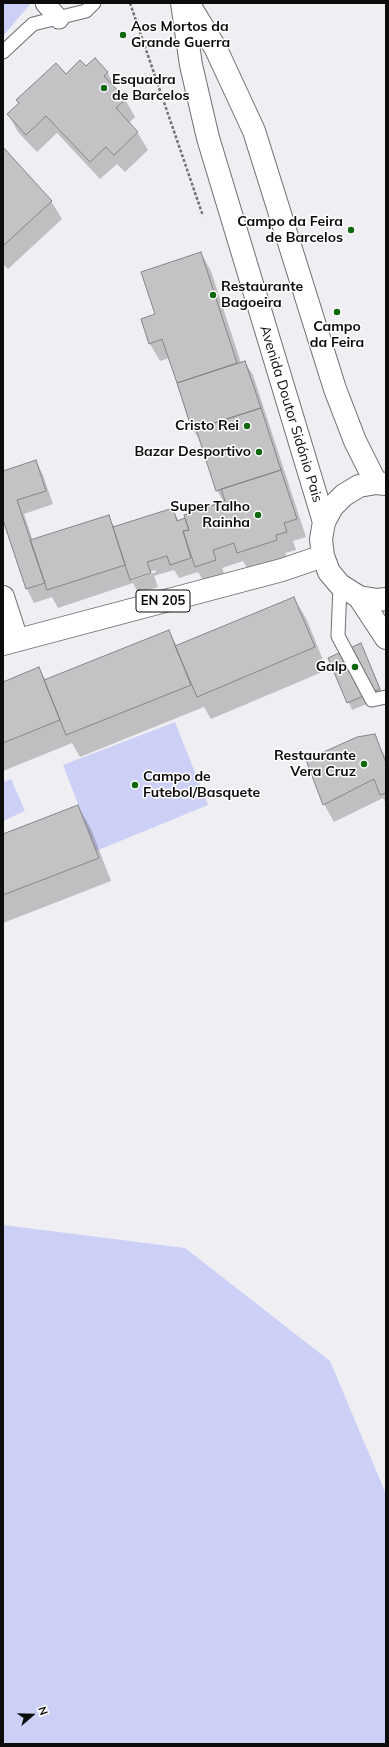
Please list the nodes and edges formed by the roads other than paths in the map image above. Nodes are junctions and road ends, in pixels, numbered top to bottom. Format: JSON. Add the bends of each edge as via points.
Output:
{"nodes":[{"id":1,"x":45,"y":3,"type":"edge"},
{"id":2,"x":94,"y":3,"type":"edge"},
{"id":3,"x":182,"y":3,"type":"edge"},
{"id":4,"x":188,"y":3,"type":"edge"},
{"id":5,"x":58,"y":19,"type":"junction"},
{"id":6,"x":3,"y":52,"type":"edge"},
{"id":7,"x":381,"y":483,"type":"edge"},
{"id":8,"x":324,"y":522,"type":"junction"},
{"id":9,"x":323,"y":556,"type":"junction"},
{"id":10,"x":340,"y":585,"type":"junction"},
{"id":11,"x":3,"y":597,"type":"edge"},
{"id":12,"x":359,"y":597,"type":"junction"},
{"id":13,"x":386,"y":599,"type":"edge"},
{"id":14,"x":386,"y":638,"type":"edge"},
{"id":15,"x":10,"y":642,"type":"edge"},
{"id":16,"x":386,"y":697,"type":"edge"}],
"edges":[{"from":1,"to":5,"type":"street"},
{"from":2,"to":5,"type":"lane","via":[[86,10]]},
{"from":3,"to":8,"type":"main road","name":"Avenida Doutor Sidónio Pais","via":[[191,65],[208,138]]},
{"from":4,"to":7,"type":"main road","via":[[216,48],[254,131],[335,388],[355,441]]},
{"from":5,"to":6,"type":"lane","via":[[33,24]]},
{"from":7,"to":8,"type":"main road","via":[[359,486],[344,495],[332,507]]},
{"from":8,"to":9,"type":"main road","via":[[321,539]]},
{"from":9,"to":10,"type":"main road","via":[[329,572]]},
{"from":9,"to":15,"type":"main road","number":"EN 205","via":[[282,570]]},
{"from":10,"to":12,"type":"main road"},
{"from":10,"to":16,"type":"lane","via":[[338,636],[372,700]]},
{"from":11,"to":15,"type":"main road"},
{"from":12,"to":13,"type":"main road"},
{"from":12,"to":14,"type":"main road"}]}
